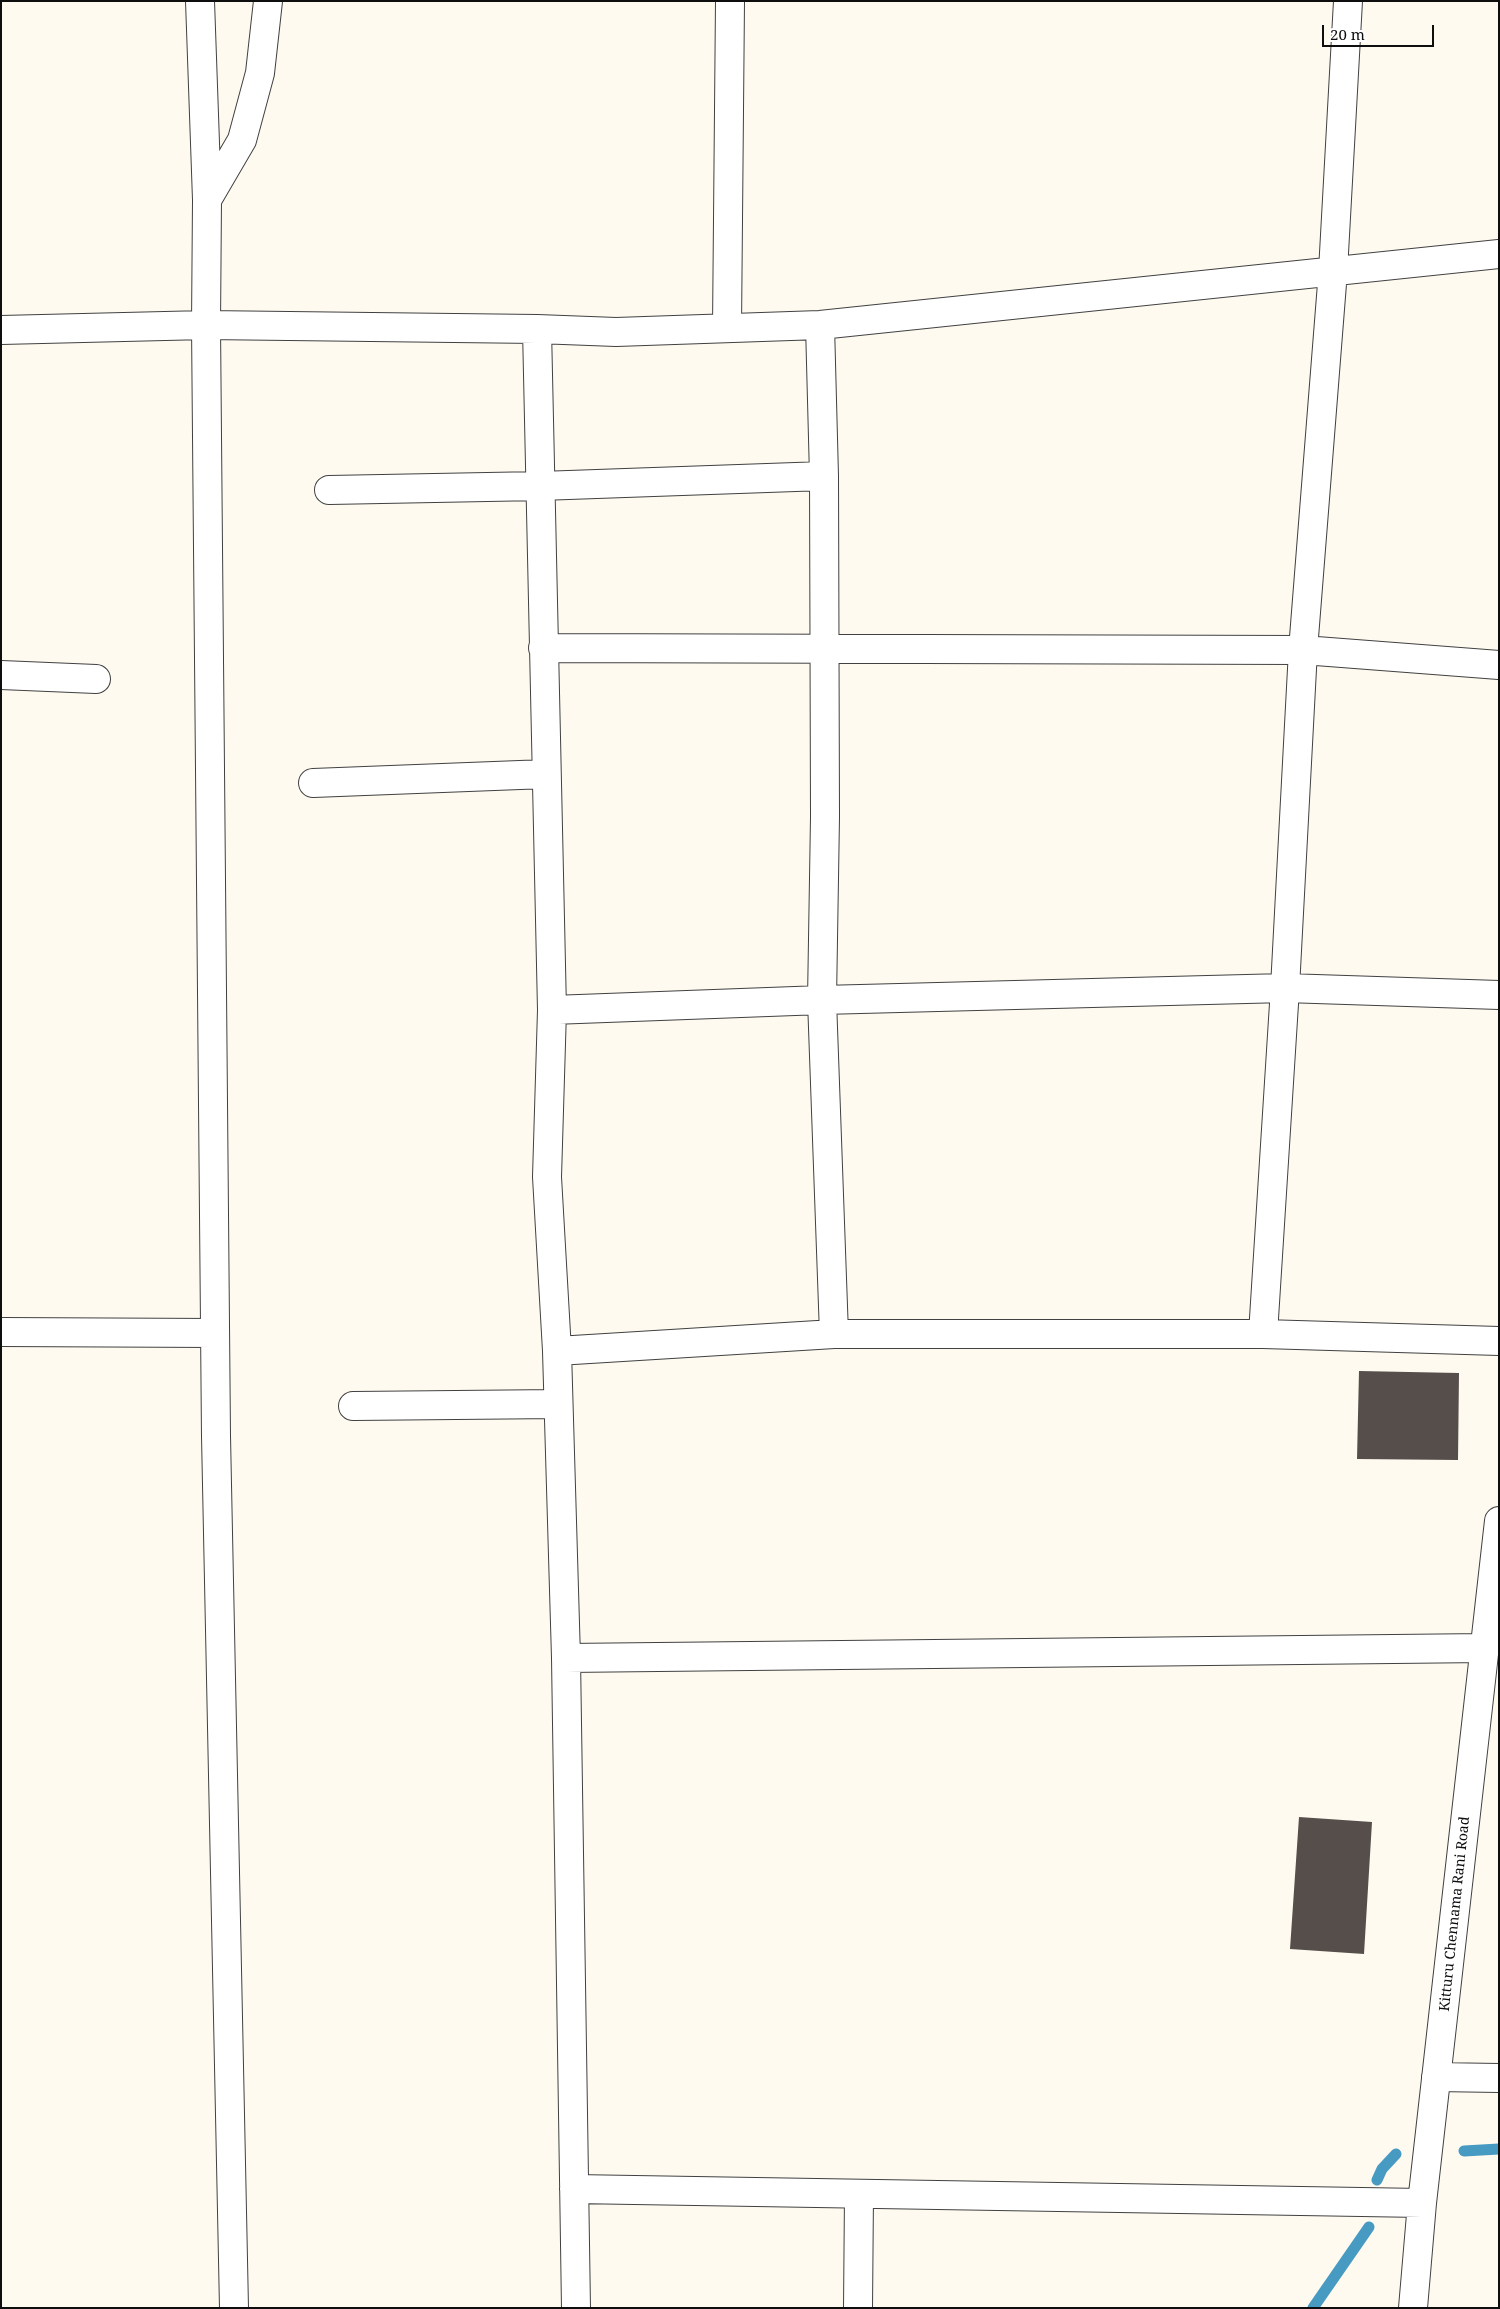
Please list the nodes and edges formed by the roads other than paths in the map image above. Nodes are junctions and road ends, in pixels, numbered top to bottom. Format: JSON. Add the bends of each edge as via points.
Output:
{"nodes":[{"id":1,"x":200,"y":1,"type":"edge"},
{"id":2,"x":268,"y":1,"type":"edge"},
{"id":3,"x":730,"y":1,"type":"edge"},
{"id":4,"x":1348,"y":1,"type":"edge"},
{"id":5,"x":207,"y":200,"type":"junction"},
{"id":6,"x":1499,"y":254,"type":"edge"},
{"id":7,"x":1333,"y":271,"type":"junction"},
{"id":8,"x":206,"y":325,"type":"junction"},
{"id":9,"x":820,"y":325,"type":"junction"},
{"id":10,"x":727,"y":328,"type":"junction"},
{"id":11,"x":536,"y":329,"type":"junction"},
{"id":12,"x":1,"y":330,"type":"edge"},
{"id":13,"x":824,"y":476,"type":"junction"},
{"id":14,"x":540,"y":486,"type":"junction"},
{"id":15,"x":329,"y":490,"type":"dead end"},
{"id":16,"x":543,"y":648,"type":"junction"},
{"id":17,"x":824,"y":648,"type":"junction"},
{"id":18,"x":1303,"y":650,"type":"junction"},
{"id":19,"x":1499,"y":665,"type":"edge"},
{"id":20,"x":1,"y":675,"type":"edge"},
{"id":21,"x":96,"y":679,"type":"dead end"},
{"id":22,"x":546,"y":774,"type":"junction"},
{"id":23,"x":313,"y":783,"type":"dead end"},
{"id":24,"x":1285,"y":988,"type":"junction"},
{"id":25,"x":1499,"y":995,"type":"edge"},
{"id":26,"x":822,"y":1000,"type":"junction"},
{"id":27,"x":552,"y":1010,"type":"junction"},
{"id":28,"x":1,"y":1332,"type":"edge"},
{"id":29,"x":215,"y":1333,"type":"junction"},
{"id":30,"x":834,"y":1334,"type":"junction"},
{"id":31,"x":1263,"y":1334,"type":"junction"},
{"id":32,"x":1499,"y":1341,"type":"edge"},
{"id":33,"x":557,"y":1351,"type":"junction"},
{"id":34,"x":558,"y":1404,"type":"junction"},
{"id":35,"x":353,"y":1406,"type":"dead end"},
{"id":36,"x":1499,"y":1521,"type":"edge"},
{"id":37,"x":1484,"y":1648,"type":"junction"},
{"id":38,"x":566,"y":1658,"type":"junction"},
{"id":39,"x":1436,"y":2077,"type":"junction"},
{"id":40,"x":1499,"y":2078,"type":"edge"},
{"id":41,"x":574,"y":2189,"type":"junction"},
{"id":42,"x":859,"y":2194,"type":"junction"},
{"id":43,"x":1422,"y":2203,"type":"junction"},
{"id":44,"x":234,"y":2308,"type":"edge"},
{"id":45,"x":576,"y":2308,"type":"edge"},
{"id":46,"x":858,"y":2308,"type":"edge"},
{"id":47,"x":1413,"y":2308,"type":"edge"}],
"edges":[{"from":1,"to":5,"type":"street"},
{"from":2,"to":5,"type":"street","via":[[260,73],[242,140]]},
{"from":3,"to":10,"type":"street"},
{"from":4,"to":7,"type":"street"},
{"from":5,"to":8,"type":"street"},
{"from":6,"to":7,"type":"street"},
{"from":7,"to":9,"type":"street"},
{"from":7,"to":18,"type":"street"},
{"from":8,"to":11,"type":"street"},
{"from":8,"to":12,"type":"street"},
{"from":8,"to":29,"type":"street"},
{"from":9,"to":10,"type":"street"},
{"from":9,"to":13,"type":"street"},
{"from":10,"to":11,"type":"street","via":[[616,332]]},
{"from":11,"to":14,"type":"street"},
{"from":13,"to":14,"type":"street"},
{"from":13,"to":17,"type":"street"},
{"from":14,"to":15,"type":"street"},
{"from":14,"to":16,"type":"street"},
{"from":16,"to":17,"type":"street"},
{"from":16,"to":22,"type":"street"},
{"from":17,"to":18,"type":"street"},
{"from":17,"to":26,"type":"street"},
{"from":18,"to":19,"type":"street"},
{"from":18,"to":24,"type":"street"},
{"from":20,"to":21,"type":"street"},
{"from":22,"to":23,"type":"street"},
{"from":22,"to":27,"type":"street"},
{"from":24,"to":25,"type":"street"},
{"from":24,"to":26,"type":"street"},
{"from":24,"to":31,"type":"street"},
{"from":26,"to":27,"type":"street"},
{"from":26,"to":30,"type":"street"},
{"from":27,"to":33,"type":"street","via":[[548,1177]]},
{"from":28,"to":29,"type":"street"},
{"from":29,"to":44,"type":"street"},
{"from":30,"to":31,"type":"street"},
{"from":30,"to":33,"type":"street"},
{"from":31,"to":32,"type":"street"},
{"from":33,"to":34,"type":"street"},
{"from":34,"to":35,"type":"street"},
{"from":34,"to":38,"type":"street"},
{"from":36,"to":37,"type":"street","name":"Kitturu Chennama Rani Road"},
{"from":37,"to":38,"type":"street"},
{"from":37,"to":39,"type":"street","name":"Kitturu Chennama Rani Road"},
{"from":38,"to":41,"type":"street"},
{"from":39,"to":40,"type":"street"},
{"from":39,"to":43,"type":"street","name":"Kitturu Chennama Rani Road"},
{"from":41,"to":42,"type":"street"},
{"from":41,"to":45,"type":"street"},
{"from":42,"to":43,"type":"street"},
{"from":42,"to":46,"type":"street"},
{"from":43,"to":47,"type":"street","name":"Kitturu Chennama Rani Road"}]}
